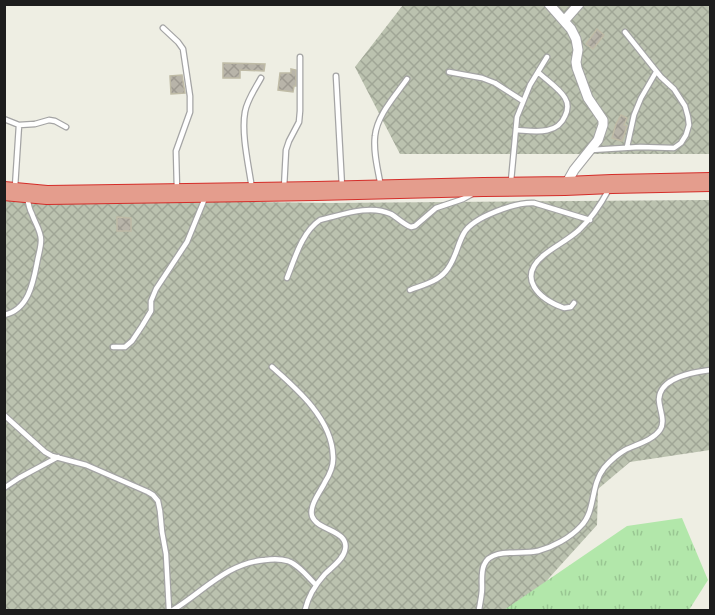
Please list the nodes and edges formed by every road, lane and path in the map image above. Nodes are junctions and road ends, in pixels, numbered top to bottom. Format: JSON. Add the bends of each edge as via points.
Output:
{"nodes":[{"id":1,"x":549,"y":4,"type":"edge"},
{"id":2,"x":579,"y":4,"type":"edge"},
{"id":3,"x":564,"y":21,"type":"junction"},
{"id":4,"x":163,"y":28,"type":"dead end"},
{"id":5,"x":625,"y":33,"type":"dead end"},
{"id":6,"x":300,"y":57,"type":"dead end"},
{"id":7,"x":547,"y":57,"type":"dead end"},
{"id":8,"x":449,"y":72,"type":"dead end"},
{"id":9,"x":537,"y":72,"type":"junction"},
{"id":10,"x":656,"y":72,"type":"junction"},
{"id":11,"x":336,"y":76,"type":"dead end"},
{"id":12,"x":261,"y":78,"type":"dead end"},
{"id":13,"x":407,"y":79,"type":"dead end"},
{"id":14,"x":523,"y":101,"type":"junction"},
{"id":15,"x":4,"y":119,"type":"edge"},
{"id":16,"x":19,"y":125,"type":"junction"},
{"id":17,"x":66,"y":127,"type":"dead end"},
{"id":18,"x":516,"y":130,"type":"junction"},
{"id":19,"x":627,"y":147,"type":"junction"},
{"id":20,"x":591,"y":150,"type":"junction"},
{"id":21,"x":711,"y":182,"type":"edge"},
{"id":22,"x":612,"y":184,"type":"junction"},
{"id":23,"x":566,"y":186,"type":"junction"},
{"id":24,"x":483,"y":187,"type":"junction"},
{"id":25,"x":511,"y":187,"type":"junction"},
{"id":26,"x":382,"y":189,"type":"junction"},
{"id":27,"x":342,"y":190,"type":"junction"},
{"id":28,"x":252,"y":191,"type":"junction"},
{"id":29,"x":284,"y":191,"type":"junction"},
{"id":30,"x":15,"y":192,"type":"edge"},
{"id":31,"x":177,"y":192,"type":"junction"},
{"id":32,"x":206,"y":192,"type":"junction"},
{"id":33,"x":590,"y":220,"type":"junction"},
{"id":34,"x":287,"y":278,"type":"dead end"},
{"id":35,"x":410,"y":290,"type":"dead end"},
{"id":36,"x":574,"y":303,"type":"dead end"},
{"id":37,"x":4,"y":315,"type":"edge"},
{"id":38,"x":113,"y":347,"type":"dead end"},
{"id":39,"x":272,"y":367,"type":"dead end"},
{"id":40,"x":711,"y":370,"type":"edge"},
{"id":41,"x":4,"y":415,"type":"edge"},
{"id":42,"x":58,"y":457,"type":"junction"},
{"id":43,"x":4,"y":488,"type":"edge"},
{"id":44,"x":316,"y":585,"type":"junction"},
{"id":45,"x":169,"y":610,"type":"edge"},
{"id":46,"x":174,"y":610,"type":"edge"},
{"id":47,"x":305,"y":610,"type":"edge"},
{"id":48,"x":479,"y":610,"type":"edge"}],
"edges":[{"from":1,"to":3,"type":"street"},
{"from":2,"to":3,"type":"street"},
{"from":3,"to":20,"type":"street","via":[[576,39],[577,68],[588,98],[603,120]]},
{"from":4,"to":31,"type":"lane","via":[[183,49],[190,96],[190,112],[176,151]]},
{"from":5,"to":10,"type":"lane"},
{"from":6,"to":29,"type":"lane","via":[[299,122],[286,150]]},
{"from":7,"to":9,"type":"lane"},
{"from":8,"to":14,"type":"lane","via":[[495,83]]},
{"from":9,"to":14,"type":"lane"},
{"from":9,"to":18,"type":"lane","via":[[565,99],[565,116],[557,127],[547,131]]},
{"from":10,"to":19,"type":"lane","via":[[634,115]]},
{"from":10,"to":19,"type":"lane","via":[[685,106],[689,125],[686,135],[674,148]]},
{"from":11,"to":27,"type":"lane"},
{"from":12,"to":28,"type":"lane","via":[[245,112]]},
{"from":13,"to":26,"type":"lane","via":[[375,133]]},
{"from":14,"to":18,"type":"lane"},
{"from":15,"to":16,"type":"lane"},
{"from":16,"to":17,"type":"lane","via":[[49,120]]},
{"from":16,"to":30,"type":"lane"},
{"from":18,"to":25,"type":"lane"},
{"from":19,"to":20,"type":"lane"},
{"from":20,"to":23,"type":"street"},
{"from":21,"to":22,"type":"highway"},
{"from":22,"to":23,"type":"highway"},
{"from":22,"to":33,"type":"lane"},
{"from":23,"to":25,"type":"highway"},
{"from":24,"to":25,"type":"highway"},
{"from":24,"to":26,"type":"highway"},
{"from":24,"to":34,"type":"lane","via":[[436,208],[411,227],[391,214],[373,210],[320,220],[308,231]]},
{"from":26,"to":27,"type":"highway"},
{"from":27,"to":29,"type":"highway"},
{"from":28,"to":29,"type":"highway"},
{"from":28,"to":32,"type":"highway"},
{"from":30,"to":31,"type":"highway"},
{"from":30,"to":37,"type":"lane","via":[[31,213],[42,239],[29,294],[15,311]]},
{"from":31,"to":32,"type":"highway"},
{"from":32,"to":38,"type":"lane","via":[[187,242],[156,289],[151,311],[132,341],[125,347]]},
{"from":33,"to":35,"type":"lane","via":[[534,203],[513,205],[469,226],[440,277]]},
{"from":33,"to":36,"type":"lane","via":[[544,254],[536,262],[530,279],[540,294],[564,308]]},
{"from":39,"to":44,"type":"lane","via":[[318,414],[333,455],[329,475],[312,513],[318,523],[344,540],[346,550]]},
{"from":40,"to":48,"type":"lane","via":[[680,377],[662,389],[659,398],[663,424],[647,440],[622,452],[598,476],[590,514],[582,526],[567,538],[538,551],[489,558],[482,574]]},
{"from":41,"to":42,"type":"lane","via":[[45,452]]},
{"from":42,"to":43,"type":"lane"},
{"from":42,"to":45,"type":"lane","via":[[148,492],[158,501]]},
{"from":44,"to":46,"type":"lane","via":[[288,561],[257,560],[226,572]]},
{"from":44,"to":47,"type":"lane"}]}
